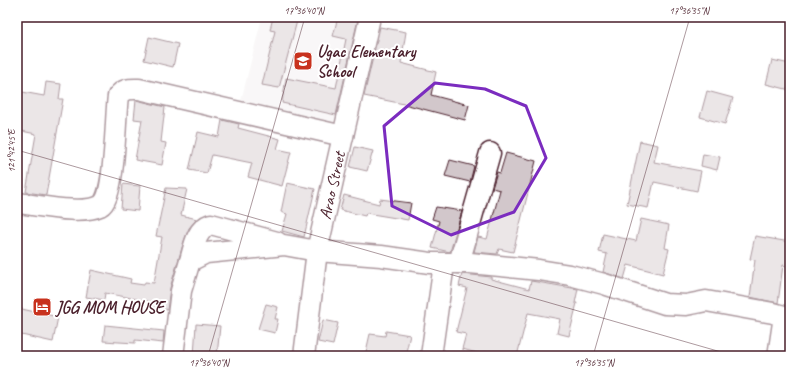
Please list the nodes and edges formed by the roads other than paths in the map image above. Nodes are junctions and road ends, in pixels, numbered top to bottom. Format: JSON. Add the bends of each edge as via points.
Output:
{"nodes":[{"id":1,"x":370,"y":17,"type":"edge"},
{"id":2,"x":343,"y":136,"type":"junction"},
{"id":3,"x":490,"y":153,"type":"dead end"},
{"id":4,"x":17,"y":202,"type":"edge"},
{"id":5,"x":284,"y":245,"type":"junction"},
{"id":6,"x":317,"y":251,"type":"junction"},
{"id":7,"x":190,"y":261,"type":"junction"},
{"id":8,"x":452,"y":263,"type":"junction"},
{"id":9,"x":787,"y":316,"type":"edge"},
{"id":10,"x":173,"y":356,"type":"edge"},
{"id":11,"x":304,"y":356,"type":"edge"},
{"id":12,"x":431,"y":356,"type":"edge"},
{"id":13,"x":778,"y":356,"type":"edge"}],
"edges":[{"from":1,"to":2,"type":"street","name":"Arao Street"},
{"from":2,"to":4,"type":"street","via":[[128,89],[118,96],[110,186],[104,203],[81,209]]},
{"from":2,"to":6,"type":"street","name":"Arao Street"},
{"from":3,"to":8,"type":"street"},
{"from":5,"to":6,"type":"street"},
{"from":5,"to":7,"type":"street","via":[[206,254]]},
{"from":5,"to":7,"type":"street","via":[[211,224],[204,226],[199,233]]},
{"from":6,"to":8,"type":"street"},
{"from":6,"to":11,"type":"street","name":"Arao Street"},
{"from":7,"to":10,"type":"street","via":[[181,291]]},
{"from":8,"to":9,"type":"street","via":[[570,275],[665,304],[686,305],[706,301]]},
{"from":8,"to":12,"type":"street"},
{"from":9,"to":13,"type":"street"}]}
